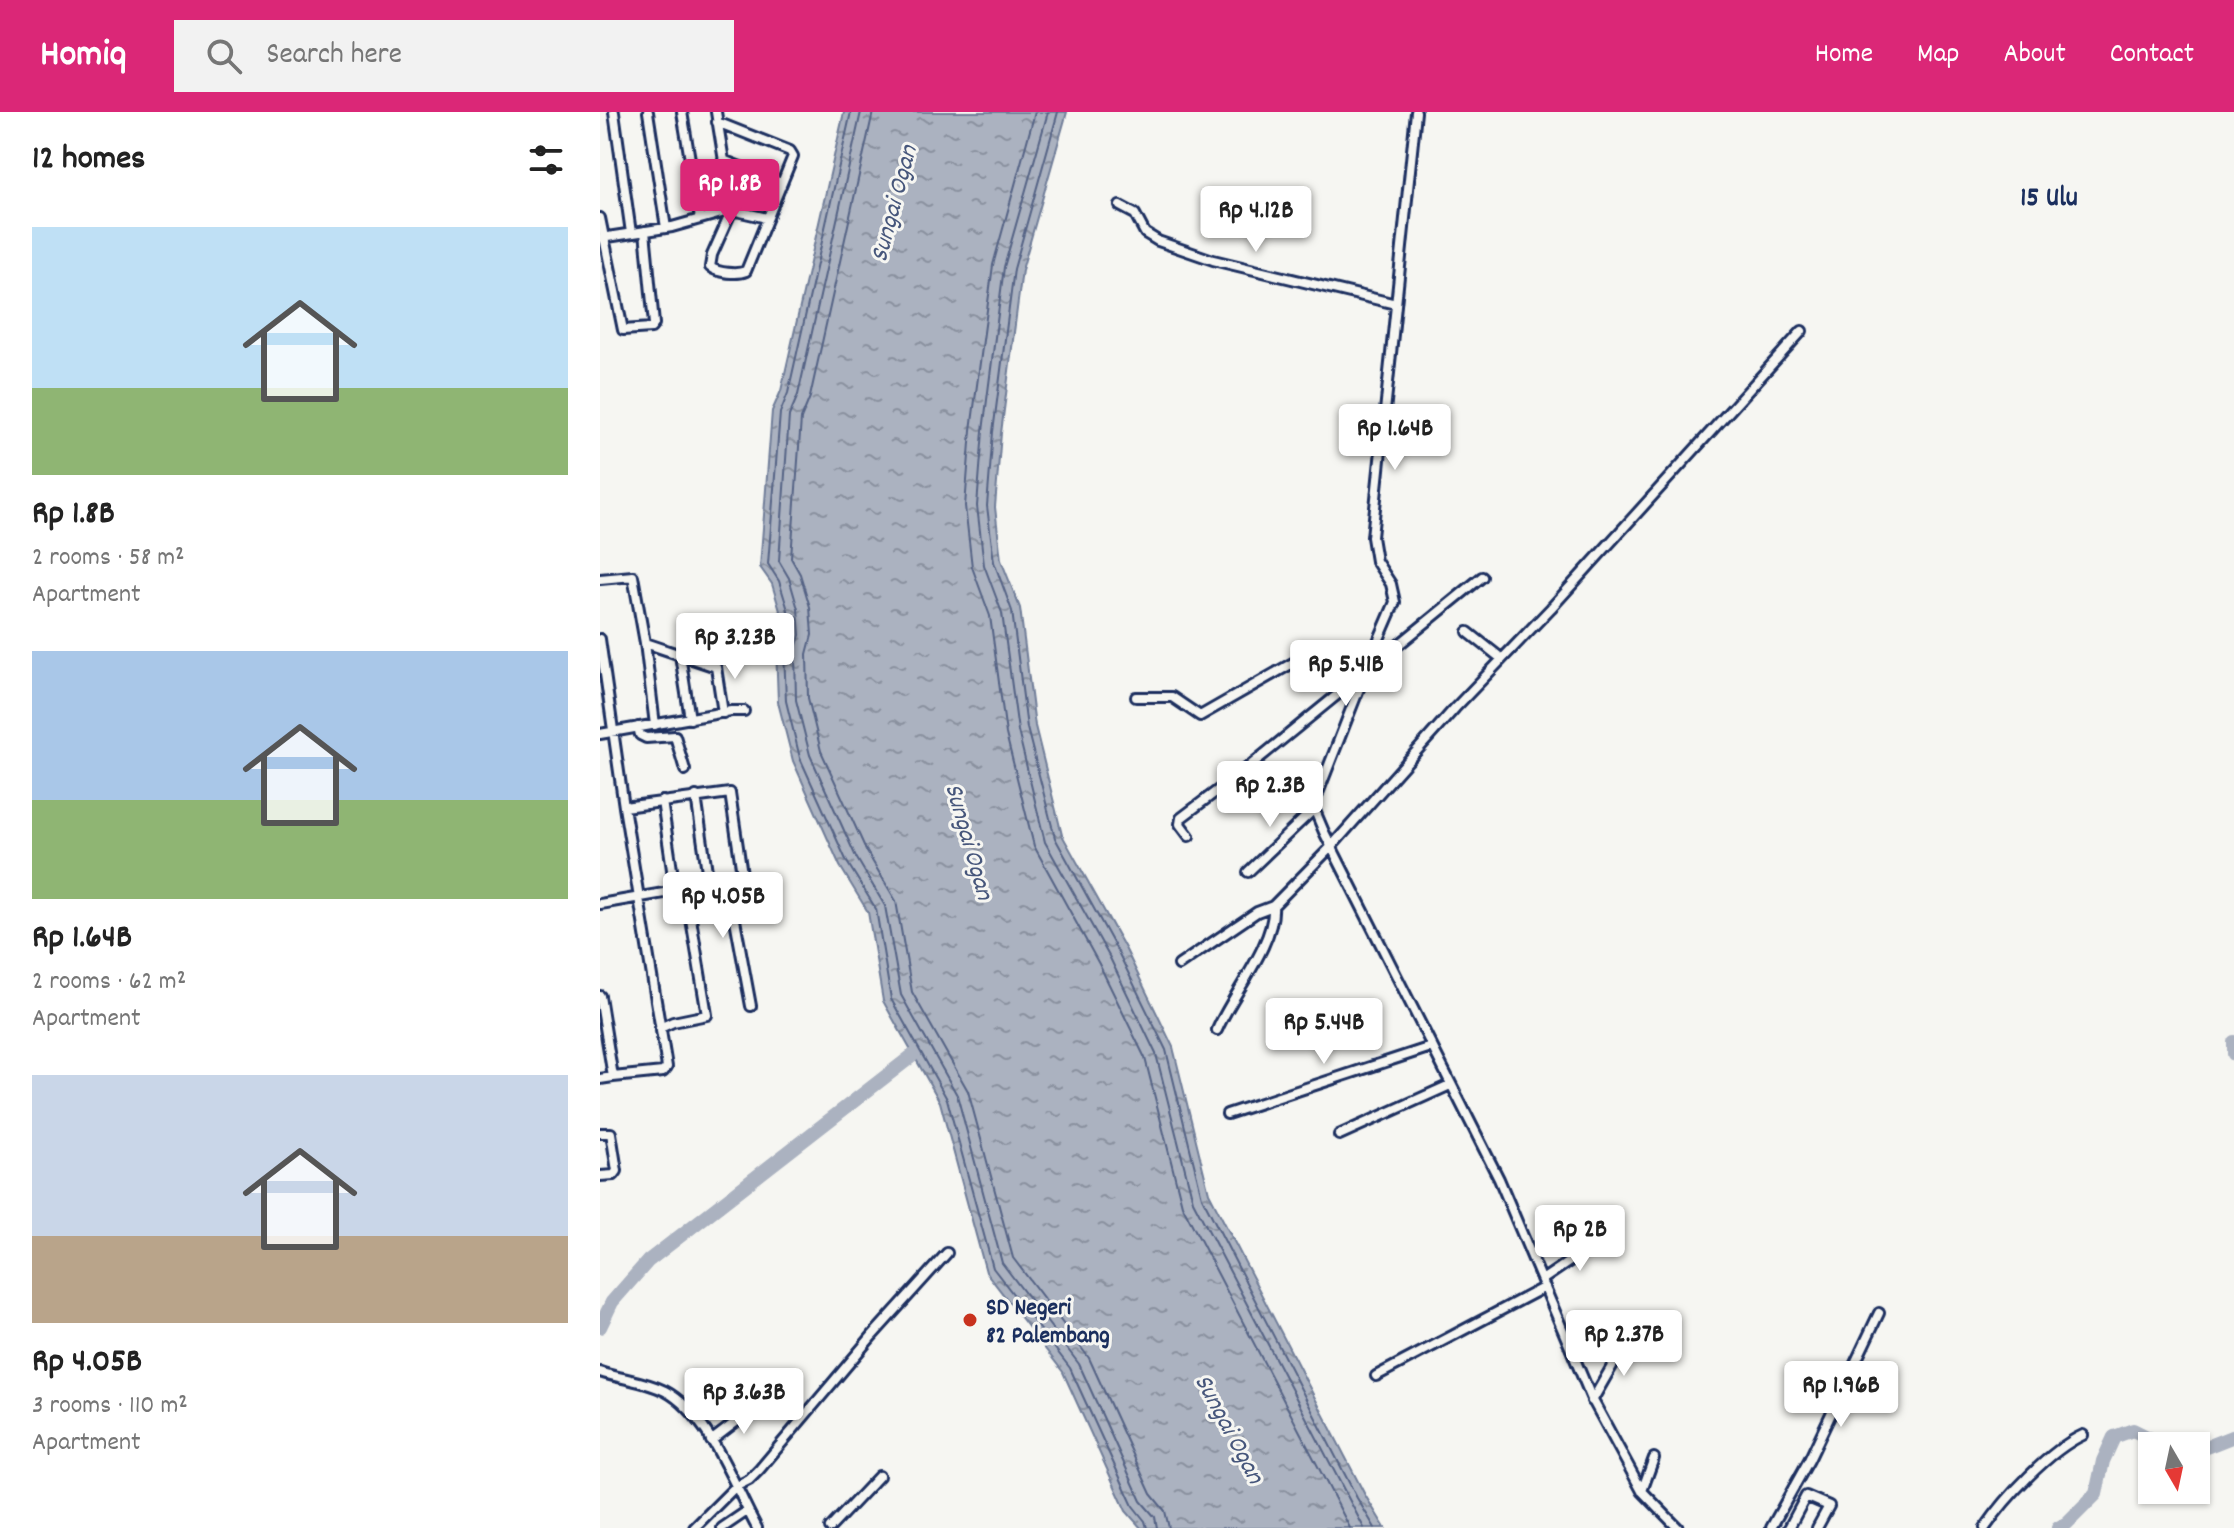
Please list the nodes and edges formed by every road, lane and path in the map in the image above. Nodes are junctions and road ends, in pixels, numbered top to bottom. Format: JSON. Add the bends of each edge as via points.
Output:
{"nodes":[{"id":1,"x":614,"y":112,"type":"edge"},
{"id":2,"x":648,"y":112,"type":"edge"},
{"id":3,"x":682,"y":112,"type":"edge"},
{"id":4,"x":1416,"y":112,"type":"edge"},
{"id":5,"x":716,"y":117,"type":"edge"},
{"id":6,"x":723,"y":160,"type":"junction"},
{"id":7,"x":781,"y":183,"type":"junction"},
{"id":8,"x":1120,"y":206,"type":"dead end"},
{"id":9,"x":732,"y":210,"type":"junction"},
{"id":10,"x":600,"y":218,"type":"edge"},
{"id":11,"x":767,"y":218,"type":"junction"},
{"id":12,"x":700,"y":219,"type":"junction"},
{"id":13,"x":666,"y":228,"type":"junction"},
{"id":14,"x":645,"y":231,"type":"junction"},
{"id":15,"x":631,"y":233,"type":"junction"},
{"id":16,"x":602,"y":238,"type":"edge"},
{"id":17,"x":1396,"y":304,"type":"junction"},
{"id":18,"x":1802,"y":331,"type":"dead end"},
{"id":19,"x":1482,"y":577,"type":"dead end"},
{"id":20,"x":600,"y":579,"type":"edge"},
{"id":21,"x":1468,"y":632,"type":"dead end"},
{"id":22,"x":600,"y":639,"type":"edge"},
{"id":23,"x":645,"y":643,"type":"junction"},
{"id":24,"x":680,"y":655,"type":"junction"},
{"id":25,"x":1499,"y":658,"type":"junction"},
{"id":26,"x":1365,"y":671,"type":"junction"},
{"id":27,"x":1349,"y":685,"type":"junction"},
{"id":28,"x":1136,"y":697,"type":"dead end"},
{"id":29,"x":744,"y":711,"type":"dead end"},
{"id":30,"x":723,"y":713,"type":"junction"},
{"id":31,"x":690,"y":719,"type":"junction"},
{"id":32,"x":655,"y":725,"type":"junction"},
{"id":33,"x":638,"y":727,"type":"junction"},
{"id":34,"x":613,"y":732,"type":"junction"},
{"id":35,"x":600,"y":734,"type":"edge"},
{"id":36,"x":685,"y":770,"type":"dead end"},
{"id":37,"x":696,"y":796,"type":"junction"},
{"id":38,"x":662,"y":801,"type":"junction"},
{"id":39,"x":624,"y":807,"type":"junction"},
{"id":40,"x":1314,"y":812,"type":"junction"},
{"id":41,"x":1189,"y":836,"type":"dead end"},
{"id":42,"x":1331,"y":847,"type":"junction"},
{"id":43,"x":1248,"y":872,"type":"dead end"},
{"id":44,"x":728,"y":882,"type":"junction"},
{"id":45,"x":709,"y":885,"type":"junction"},
{"id":46,"x":686,"y":889,"type":"junction"},
{"id":47,"x":675,"y":890,"type":"junction"},
{"id":48,"x":639,"y":895,"type":"junction"},
{"id":49,"x":600,"y":904,"type":"edge"},
{"id":50,"x":1273,"y":906,"type":"junction"},
{"id":51,"x":1179,"y":965,"type":"dead end"},
{"id":52,"x":600,"y":996,"type":"edge"},
{"id":53,"x":751,"y":1006,"type":"dead end"},
{"id":54,"x":660,"y":1028,"type":"junction"},
{"id":55,"x":1217,"y":1030,"type":"dead end"},
{"id":56,"x":1431,"y":1047,"type":"junction"},
{"id":57,"x":613,"y":1077,"type":"junction"},
{"id":58,"x":600,"y":1079,"type":"edge"},
{"id":59,"x":1450,"y":1085,"type":"junction"},
{"id":60,"x":1227,"y":1114,"type":"dead end"},
{"id":61,"x":600,"y":1133,"type":"edge"},
{"id":62,"x":1339,"y":1135,"type":"dead end"},
{"id":63,"x":600,"y":1176,"type":"edge"},
{"id":64,"x":1601,"y":1240,"type":"dead end"},
{"id":65,"x":947,"y":1253,"type":"dead end"},
{"id":66,"x":1544,"y":1284,"type":"junction"},
{"id":67,"x":1879,"y":1313,"type":"dead end"},
{"id":68,"x":1627,"y":1340,"type":"dead end"},
{"id":69,"x":602,"y":1373,"type":"edge"},
{"id":70,"x":1376,"y":1376,"type":"dead end"},
{"id":71,"x":1592,"y":1401,"type":"junction"},
{"id":72,"x":758,"y":1405,"type":"dead end"},
{"id":73,"x":2083,"y":1435,"type":"dead end"},
{"id":74,"x":711,"y":1441,"type":"junction"},
{"id":75,"x":1654,"y":1458,"type":"dead end"},
{"id":76,"x":879,"y":1476,"type":"dead end"},
{"id":77,"x":735,"y":1487,"type":"junction"},
{"id":78,"x":1642,"y":1491,"type":"junction"},
{"id":79,"x":747,"y":1511,"type":"junction"},
{"id":80,"x":1987,"y":1525,"type":"edge"},
{"id":81,"x":694,"y":1528,"type":"edge"},
{"id":82,"x":722,"y":1528,"type":"edge"},
{"id":83,"x":757,"y":1528,"type":"edge"},
{"id":84,"x":830,"y":1528,"type":"edge"},
{"id":85,"x":1678,"y":1528,"type":"edge"},
{"id":86,"x":1771,"y":1528,"type":"edge"},
{"id":87,"x":1789,"y":1528,"type":"edge"},
{"id":88,"x":1817,"y":1528,"type":"edge"}],
"edges":[{"from":1,"to":15,"type":"street"},
{"from":2,"to":13,"type":"street"},
{"from":3,"to":12,"type":"street"},
{"from":4,"to":17,"type":"street"},
{"from":5,"to":6,"type":"street"},
{"from":5,"to":7,"type":"street","via":[[790,151],[793,156]]},
{"from":6,"to":7,"type":"street"},
{"from":6,"to":9,"type":"street"},
{"from":7,"to":11,"type":"street"},
{"from":8,"to":17,"type":"street","via":[[1135,214],[1145,233],[1158,241],[1213,260]]},
{"from":9,"to":11,"type":"street"},
{"from":9,"to":11,"type":"street","via":[[712,255],[714,270],[746,271]]},
{"from":9,"to":12,"type":"street"},
{"from":10,"to":16,"type":"street"},
{"from":12,"to":13,"type":"street"},
{"from":13,"to":14,"type":"street"},
{"from":14,"to":15,"type":"street"},
{"from":14,"to":16,"type":"street","via":[[651,328],[622,328]]},
{"from":15,"to":16,"type":"street"},
{"from":17,"to":26,"type":"street","via":[[1372,543],[1395,602]]},
{"from":18,"to":25,"type":"street"},
{"from":19,"to":26,"type":"street"},
{"from":20,"to":23,"type":"street","via":[[635,578]]},
{"from":21,"to":25,"type":"street"},
{"from":22,"to":34,"type":"street"},
{"from":23,"to":24,"type":"street"},
{"from":23,"to":32,"type":"street"},
{"from":24,"to":30,"type":"street","via":[[716,667]]},
{"from":24,"to":31,"type":"street"},
{"from":25,"to":42,"type":"street"},
{"from":26,"to":27,"type":"street"},
{"from":26,"to":40,"type":"street"},
{"from":27,"to":28,"type":"street","via":[[1309,652],[1200,716],[1177,699]]},
{"from":27,"to":41,"type":"street","via":[[1181,818]]},
{"from":29,"to":30,"type":"street"},
{"from":30,"to":31,"type":"street"},
{"from":31,"to":32,"type":"street"},
{"from":32,"to":33,"type":"street"},
{"from":33,"to":34,"type":"street"},
{"from":33,"to":36,"type":"street","via":[[642,737],[675,736]]},
{"from":34,"to":35,"type":"street"},
{"from":34,"to":39,"type":"street"},
{"from":37,"to":38,"type":"street"},
{"from":37,"to":44,"type":"street","via":[[731,795],[742,874]]},
{"from":37,"to":45,"type":"street"},
{"from":38,"to":39,"type":"street"},
{"from":38,"to":47,"type":"street"},
{"from":39,"to":48,"type":"street"},
{"from":40,"to":42,"type":"street"},
{"from":40,"to":43,"type":"street"},
{"from":42,"to":50,"type":"street"},
{"from":42,"to":56,"type":"street"},
{"from":44,"to":45,"type":"street"},
{"from":44,"to":53,"type":"street"},
{"from":45,"to":46,"type":"street"},
{"from":46,"to":47,"type":"street"},
{"from":46,"to":54,"type":"street","via":[[707,1015]]},
{"from":47,"to":48,"type":"street"},
{"from":48,"to":49,"type":"street"},
{"from":48,"to":54,"type":"street"},
{"from":50,"to":51,"type":"street"},
{"from":50,"to":55,"type":"street","via":[[1273,922]]},
{"from":52,"to":57,"type":"street"},
{"from":54,"to":57,"type":"street","via":[[667,1067],[663,1072]]},
{"from":56,"to":59,"type":"street"},
{"from":56,"to":60,"type":"street"},
{"from":57,"to":58,"type":"street"},
{"from":59,"to":62,"type":"street"},
{"from":59,"to":66,"type":"street","via":[[1499,1179]]},
{"from":61,"to":63,"type":"street","via":[[611,1133],[617,1171]]},
{"from":64,"to":66,"type":"street"},
{"from":65,"to":77,"type":"street","via":[[759,1470]]},
{"from":66,"to":70,"type":"street"},
{"from":66,"to":71,"type":"street"},
{"from":67,"to":86,"type":"street"},
{"from":68,"to":71,"type":"street"},
{"from":69,"to":74,"type":"street","via":[[665,1391],[682,1402]]},
{"from":71,"to":78,"type":"street"},
{"from":72,"to":74,"type":"street"},
{"from":73,"to":80,"type":"street","via":[[2063,1445]]},
{"from":74,"to":77,"type":"street"},
{"from":75,"to":78,"type":"street"},
{"from":76,"to":84,"type":"street"},
{"from":77,"to":79,"type":"street"},
{"from":77,"to":81,"type":"street"},
{"from":78,"to":85,"type":"street"},
{"from":79,"to":82,"type":"street"},
{"from":79,"to":83,"type":"street"},
{"from":87,"to":88,"type":"street","via":[[1806,1496],[1829,1506]]}]}
